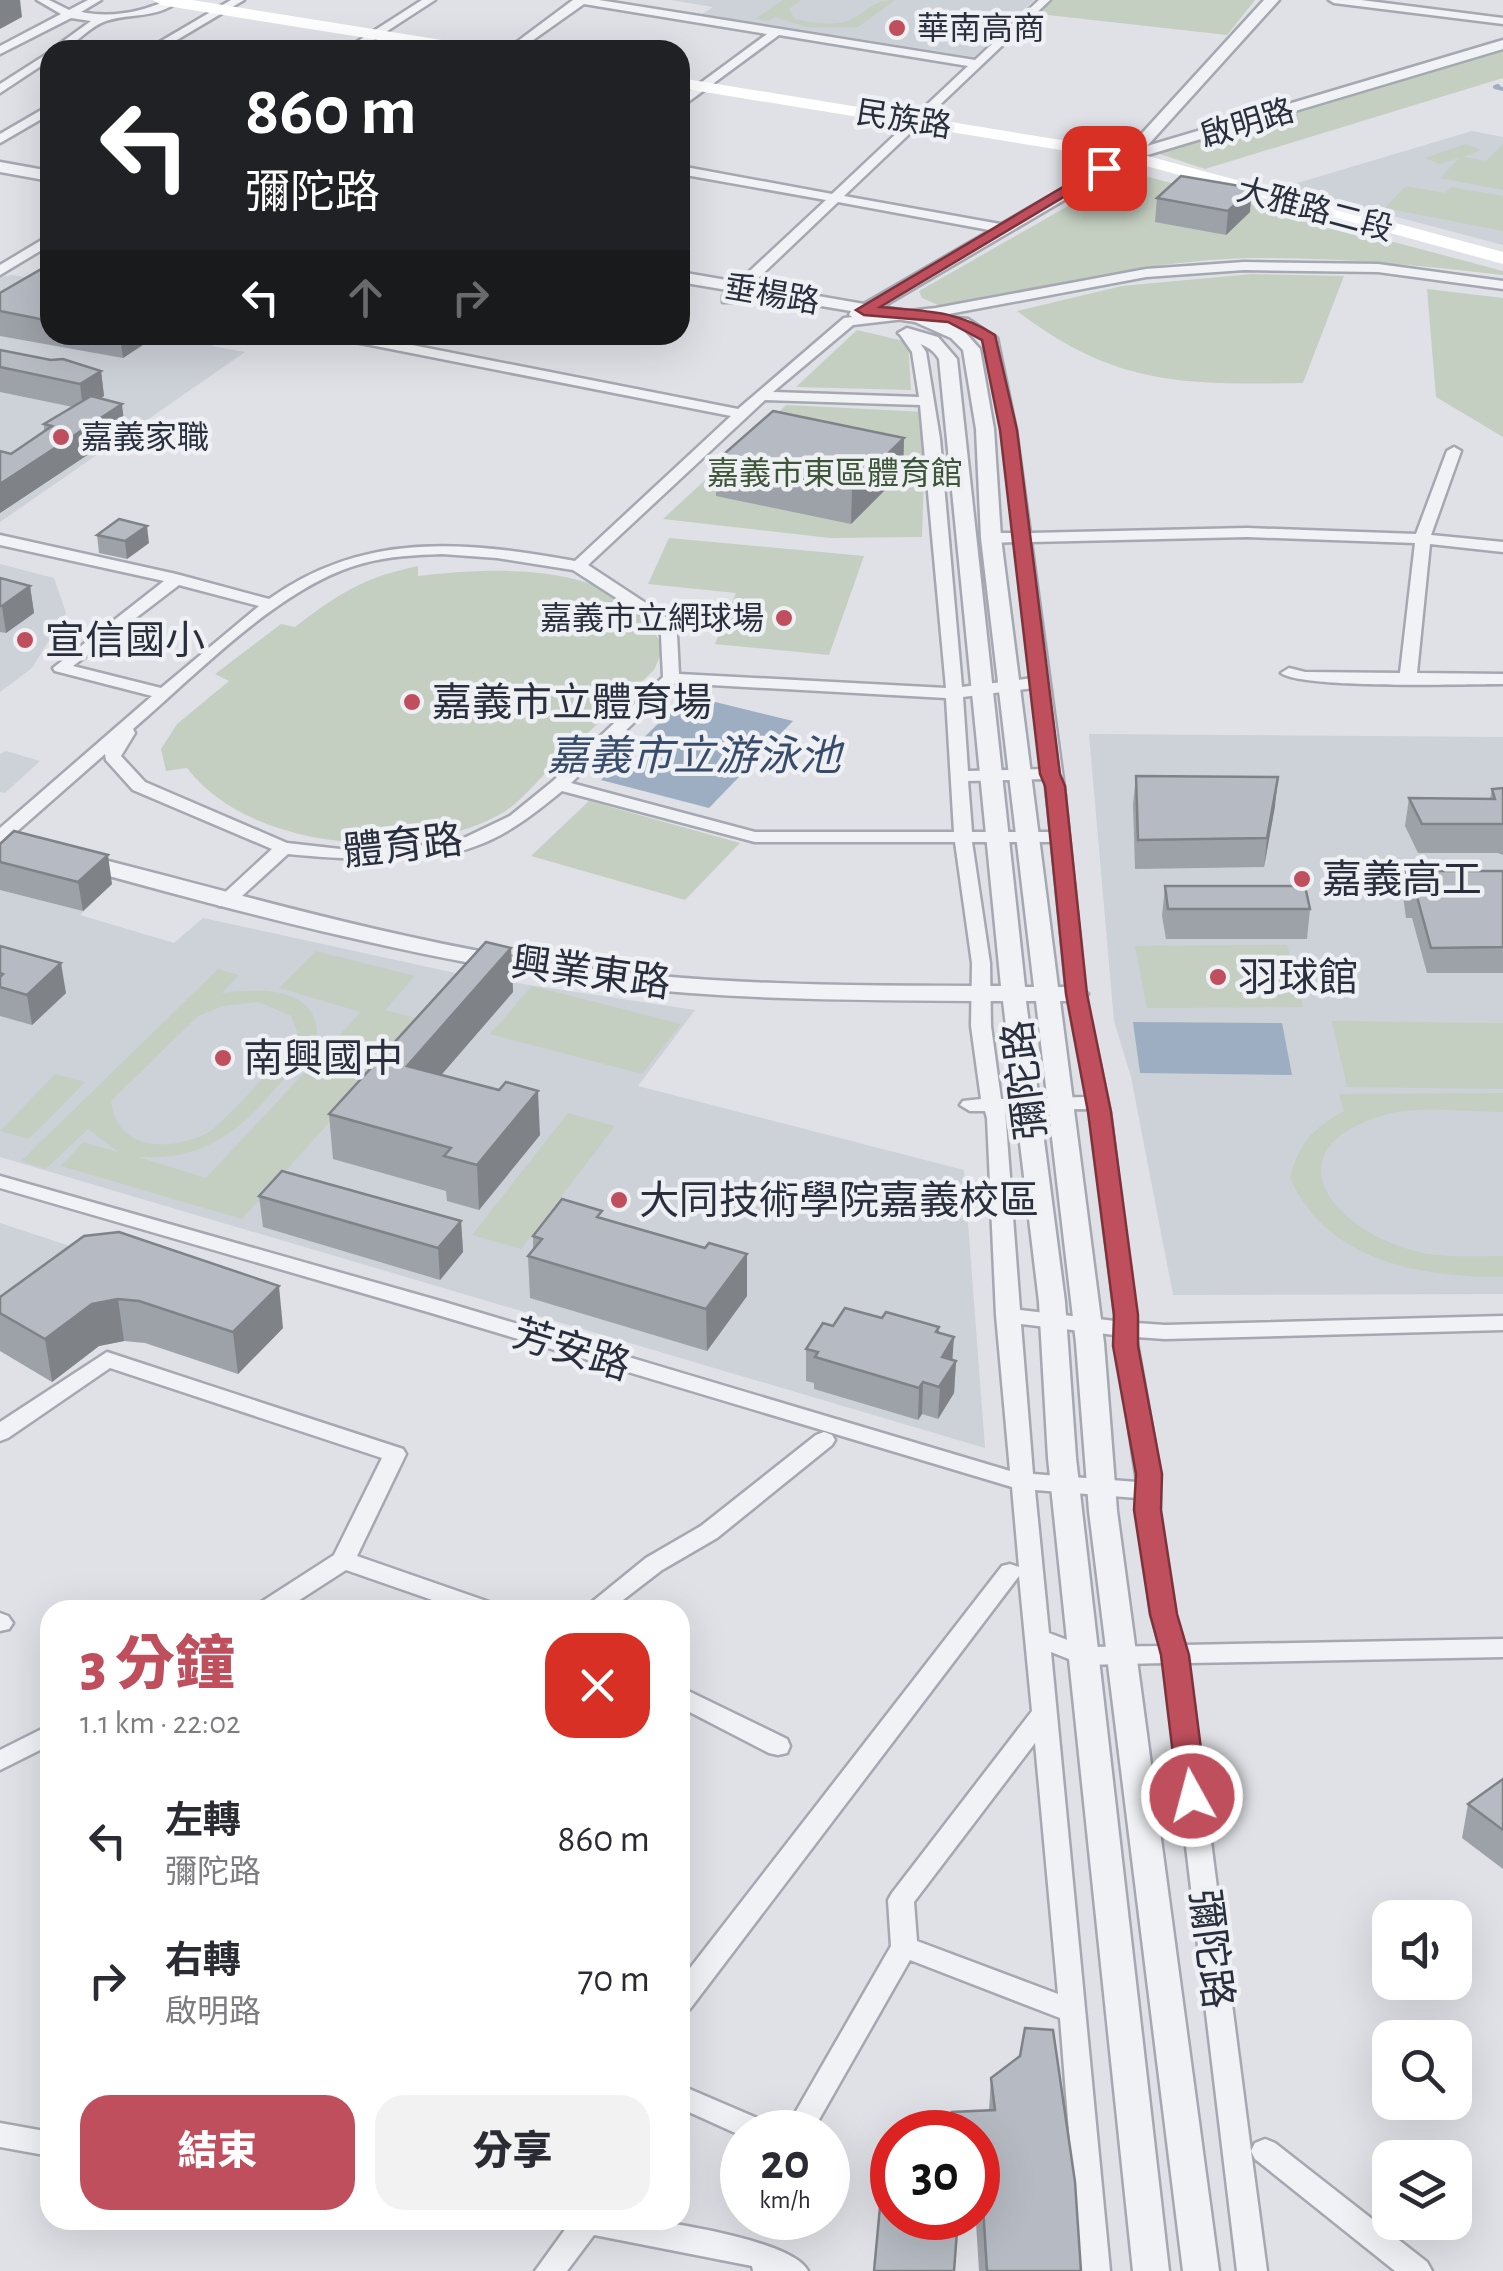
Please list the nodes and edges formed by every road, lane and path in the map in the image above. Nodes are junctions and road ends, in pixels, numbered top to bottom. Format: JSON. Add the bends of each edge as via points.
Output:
{"nodes":[{"id":1,"x":42,"y":0,"type":"edge"},
{"id":2,"x":96,"y":0,"type":"edge"},
{"id":3,"x":430,"y":0,"type":"edge"},
{"id":4,"x":581,"y":0,"type":"edge"},
{"id":5,"x":1044,"y":0,"type":"edge"},
{"id":6,"x":1272,"y":0,"type":"edge"},
{"id":7,"x":1334,"y":0,"type":"edge"},
{"id":8,"x":170,"y":1,"type":"edge"},
{"id":9,"x":230,"y":5,"type":"edge"},
{"id":10,"x":70,"y":13,"type":"junction"},
{"id":11,"x":105,"y":16,"type":"junction"},
{"id":12,"x":1503,"y":22,"type":"edge"},
{"id":13,"x":774,"y":33,"type":"junction"},
{"id":14,"x":375,"y":34,"type":"junction"},
{"id":15,"x":71,"y":40,"type":"edge"},
{"id":16,"x":169,"y":40,"type":"edge"},
{"id":17,"x":366,"y":40,"type":"edge"},
{"id":18,"x":412,"y":40,"type":"edge"},
{"id":19,"x":526,"y":40,"type":"edge"},
{"id":20,"x":1503,"y":44,"type":"edge"},
{"id":21,"x":0,"y":53,"type":"edge"},
{"id":22,"x":40,"y":59,"type":"edge"},
{"id":23,"x":40,"y":64,"type":"edge"},
{"id":24,"x":978,"y":64,"type":"junction"},
{"id":25,"x":690,"y":85,"type":"edge"},
{"id":26,"x":703,"y":87,"type":"junction"},
{"id":27,"x":0,"y":89,"type":"edge"},
{"id":28,"x":690,"y":97,"type":"edge"},
{"id":29,"x":40,"y":115,"type":"edge"},
{"id":30,"x":917,"y":121,"type":"junction"},
{"id":31,"x":0,"y":139,"type":"edge"},
{"id":32,"x":0,"y":154,"type":"edge"},
{"id":33,"x":1129,"y":156,"type":"junction"},
{"id":34,"x":40,"y":161,"type":"edge"},
{"id":35,"x":0,"y":167,"type":"edge"},
{"id":36,"x":690,"y":172,"type":"edge"},
{"id":37,"x":40,"y":174,"type":"edge"},
{"id":38,"x":838,"y":196,"type":"junction"},
{"id":39,"x":1000,"y":228,"type":"junction"},
{"id":40,"x":40,"y":245,"type":"edge"},
{"id":41,"x":0,"y":249,"type":"edge"},
{"id":42,"x":26,"y":254,"type":"junction"},
{"id":43,"x":1503,"y":258,"type":"edge"},
{"id":44,"x":8,"y":270,"type":"edge"},
{"id":45,"x":690,"y":280,"type":"edge"},
{"id":46,"x":1503,"y":285,"type":"edge"},
{"id":47,"x":1060,"y":288,"type":"junction"},
{"id":48,"x":690,"y":292,"type":"edge"},
{"id":49,"x":735,"y":294,"type":"junction"},
{"id":50,"x":857,"y":316,"type":"junction"},
{"id":51,"x":910,"y":322,"type":"junction"},
{"id":52,"x":983,"y":334,"type":"junction"},
{"id":53,"x":391,"y":345,"type":"edge"},
{"id":54,"x":761,"y":396,"type":"junction"},
{"id":55,"x":925,"y":401,"type":"junction"},
{"id":56,"x":740,"y":414,"type":"junction"},
{"id":57,"x":1454,"y":450,"type":"dead end"},
{"id":58,"x":1423,"y":536,"type":"junction"},
{"id":59,"x":991,"y":538,"type":"junction"},
{"id":60,"x":1022,"y":538,"type":"junction"},
{"id":61,"x":0,"y":540,"type":"edge"},
{"id":62,"x":1503,"y":547,"type":"edge"},
{"id":63,"x":578,"y":566,"type":"junction"},
{"id":64,"x":176,"y":578,"type":"junction"},
{"id":65,"x":273,"y":604,"type":"junction"},
{"id":66,"x":1289,"y":673,"type":"dead end"},
{"id":67,"x":671,"y":678,"type":"junction"},
{"id":68,"x":1408,"y":680,"type":"junction"},
{"id":69,"x":1503,"y":680,"type":"edge"},
{"id":70,"x":1041,"y":682,"type":"junction"},
{"id":71,"x":1010,"y":689,"type":"junction"},
{"id":72,"x":943,"y":691,"type":"junction"},
{"id":73,"x":982,"y":691,"type":"junction"},
{"id":74,"x":164,"y":694,"type":"junction"},
{"id":75,"x":138,"y":714,"type":"junction"},
{"id":76,"x":992,"y":774,"type":"junction"},
{"id":77,"x":1022,"y":774,"type":"junction"},
{"id":78,"x":1050,"y":774,"type":"junction"},
{"id":79,"x":958,"y":776,"type":"junction"},
{"id":80,"x":559,"y":786,"type":"junction"},
{"id":81,"x":1057,"y":837,"type":"junction"},
{"id":82,"x":999,"y":838,"type":"junction"},
{"id":83,"x":1028,"y":838,"type":"junction"},
{"id":84,"x":958,"y":839,"type":"junction"},
{"id":85,"x":6,"y":840,"type":"edge"},
{"id":86,"x":284,"y":848,"type":"junction"},
{"id":87,"x":54,"y":854,"type":"edge"},
{"id":88,"x":225,"y":902,"type":"junction"},
{"id":89,"x":982,"y":993,"type":"junction"},
{"id":90,"x":1014,"y":994,"type":"junction"},
{"id":91,"x":1047,"y":994,"type":"junction"},
{"id":92,"x":1076,"y":994,"type":"junction"},
{"id":93,"x":1028,"y":1104,"type":"junction"},
{"id":94,"x":1058,"y":1104,"type":"junction"},
{"id":95,"x":1098,"y":1104,"type":"junction"},
{"id":96,"x":982,"y":1105,"type":"junction"},
{"id":97,"x":0,"y":1182,"type":"edge"},
{"id":98,"x":1007,"y":1315,"type":"junction"},
{"id":99,"x":1052,"y":1321,"type":"junction"},
{"id":100,"x":1503,"y":1323,"type":"edge"},
{"id":101,"x":1087,"y":1326,"type":"junction"},
{"id":102,"x":1125,"y":1330,"type":"junction"},
{"id":103,"x":0,"y":1433,"type":"edge"},
{"id":104,"x":824,"y":1440,"type":"dead end"},
{"id":105,"x":1020,"y":1481,"type":"junction"},
{"id":106,"x":1066,"y":1485,"type":"junction"},
{"id":107,"x":1101,"y":1486,"type":"junction"},
{"id":108,"x":1148,"y":1491,"type":"junction"},
{"id":109,"x":342,"y":1560,"type":"junction"},
{"id":110,"x":1010,"y":1572,"type":"dead end"},
{"id":111,"x":281,"y":1600,"type":"edge"},
{"id":112,"x":458,"y":1600,"type":"edge"},
{"id":113,"x":607,"y":1600,"type":"edge"},
{"id":114,"x":1038,"y":1638,"type":"junction"},
{"id":115,"x":1503,"y":1648,"type":"edge"},
{"id":116,"x":1175,"y":1655,"type":"junction"},
{"id":117,"x":1084,"y":1656,"type":"junction"},
{"id":118,"x":1122,"y":1656,"type":"junction"},
{"id":119,"x":690,"y":1701,"type":"edge"},
{"id":120,"x":1043,"y":1714,"type":"junction"},
{"id":121,"x":40,"y":1740,"type":"edge"},
{"id":122,"x":778,"y":1746,"type":"dead end"},
{"id":123,"x":0,"y":1762,"type":"edge"},
{"id":124,"x":904,"y":1947,"type":"junction"},
{"id":125,"x":690,"y":1988,"type":"edge"},
{"id":126,"x":1073,"y":2012,"type":"junction"},
{"id":127,"x":690,"y":2100,"type":"edge"},
{"id":128,"x":811,"y":2110,"type":"edge"},
{"id":129,"x":720,"y":2114,"type":"edge"},
{"id":130,"x":0,"y":2134,"type":"edge"},
{"id":131,"x":40,"y":2142,"type":"edge"},
{"id":132,"x":1265,"y":2151,"type":"dead end"},
{"id":133,"x":579,"y":2230,"type":"edge"},
{"id":134,"x":627,"y":2230,"type":"edge"},
{"id":135,"x":776,"y":2266,"type":"edge"},
{"id":136,"x":550,"y":2271,"type":"edge"},
{"id":137,"x":1095,"y":2271,"type":"edge"},
{"id":138,"x":1151,"y":2271,"type":"edge"},
{"id":139,"x":1201,"y":2271,"type":"edge"},
{"id":140,"x":1252,"y":2271,"type":"edge"},
{"id":141,"x":1418,"y":2271,"type":"edge"}],
"edges":[{"from":1,"to":10,"type":"street"},
{"from":2,"to":10,"type":"street"},
{"from":3,"to":14,"type":"street"},
{"from":4,"to":13,"type":"street"},
{"from":4,"to":19,"type":"street"},
{"from":5,"to":24,"type":"street"},
{"from":6,"to":33,"type":"street"},
{"from":7,"to":12,"type":"street"},
{"from":8,"to":9,"type":"main road"},
{"from":8,"to":11,"type":"street","via":[[146,12]]},
{"from":9,"to":14,"type":"main road"},
{"from":9,"to":16,"type":"street"},
{"from":10,"to":11,"type":"street"},
{"from":10,"to":21,"type":"street"},
{"from":11,"to":15,"type":"street"},
{"from":13,"to":24,"type":"street"},
{"from":13,"to":26,"type":"street"},
{"from":14,"to":17,"type":"street"},
{"from":14,"to":18,"type":"main road"},
{"from":20,"to":33,"type":"street","name":"啟明路"},
{"from":21,"to":22,"type":"street"},
{"from":23,"to":27,"type":"street"},
{"from":24,"to":30,"type":"street"},
{"from":25,"to":26,"type":"main road","name":"民族路"},
{"from":26,"to":28,"type":"street"},
{"from":26,"to":30,"type":"main road","name":"民族路"},
{"from":29,"to":31,"type":"street"},
{"from":30,"to":33,"type":"main road","name":"民族路"},
{"from":30,"to":38,"type":"street"},
{"from":32,"to":34,"type":"street"},
{"from":33,"to":39,"type":"street","name":"啟明路"},
{"from":33,"to":43,"type":"main road","name":"大雅路二段"},
{"from":35,"to":37,"type":"street"},
{"from":36,"to":38,"type":"street"},
{"from":38,"to":39,"type":"street"},
{"from":38,"to":49,"type":"street"},
{"from":39,"to":50,"type":"street","name":"啟明路"},
{"from":40,"to":42,"type":"street"},
{"from":41,"to":42,"type":"street"},
{"from":42,"to":44,"type":"street"},
{"from":45,"to":49,"type":"street","name":"垂楊路"},
{"from":46,"to":47,"type":"street","via":[[1378,268],[1244,266]]},
{"from":47,"to":51,"type":"street"},
{"from":47,"to":52,"type":"street","via":[[993,309],[982,321]]},
{"from":48,"to":49,"type":"street","name":"垂楊路"},
{"from":49,"to":50,"type":"street","name":"垂楊路"},
{"from":50,"to":51,"type":"street","name":"彌陀路"},
{"from":50,"to":54,"type":"street"},
{"from":51,"to":52,"type":"street","name":"彌陀路","via":[[963,322]]},
{"from":51,"to":55,"type":"street","name":"彌陀路"},
{"from":51,"to":59,"type":"street","name":"彌陀路","via":[[957,334],[971,349],[985,429]]},
{"from":51,"to":73,"type":"street","name":"彌陀路","via":[[942,346],[948,359]]},
{"from":52,"to":60,"type":"street","name":"彌陀路","via":[[990,338],[1004,402]]},
{"from":53,"to":56,"type":"street"},
{"from":54,"to":55,"type":"street"},
{"from":54,"to":56,"type":"street"},
{"from":55,"to":72,"type":"street","name":"彌陀路","via":[[950,622]]},
{"from":56,"to":63,"type":"street"},
{"from":57,"to":58,"type":"street"},
{"from":58,"to":60,"type":"street"},
{"from":58,"to":62,"type":"street"},
{"from":58,"to":68,"type":"street"},
{"from":59,"to":60,"type":"street"},
{"from":59,"to":71,"type":"street","name":"彌陀路"},
{"from":60,"to":70,"type":"street","name":"彌陀路"},
{"from":61,"to":64,"type":"street"},
{"from":63,"to":65,"type":"street","name":"體育路","via":[[509,553],[405,551],[322,573]]},
{"from":63,"to":67,"type":"street","name":"體育路","via":[[658,618],[669,635]]},
{"from":64,"to":65,"type":"street"},
{"from":64,"to":74,"type":"street","via":[[61,668]]},
{"from":65,"to":74,"type":"street","name":"體育路"},
{"from":66,"to":68,"type":"street"},
{"from":67,"to":72,"type":"street"},
{"from":67,"to":80,"type":"street","name":"體育路"},
{"from":68,"to":69,"type":"street"},
{"from":70,"to":71,"type":"street"},
{"from":70,"to":78,"type":"street","name":"彌陀路"},
{"from":71,"to":73,"type":"street"},
{"from":71,"to":77,"type":"street","name":"彌陀路"},
{"from":72,"to":73,"type":"street"},
{"from":72,"to":79,"type":"street","name":"彌陀路"},
{"from":73,"to":76,"type":"street","name":"彌陀路"},
{"from":74,"to":75,"type":"street","name":"體育路"},
{"from":75,"to":85,"type":"street","name":"體育路"},
{"from":75,"to":86,"type":"street","name":"體育路","via":[[112,756],[139,786]]},
{"from":76,"to":77,"type":"street"},
{"from":76,"to":79,"type":"street"},
{"from":76,"to":82,"type":"street","name":"彌陀路"},
{"from":77,"to":78,"type":"street"},
{"from":77,"to":83,"type":"street","name":"彌陀路"},
{"from":78,"to":81,"type":"street","name":"彌陀路"},
{"from":79,"to":84,"type":"street","name":"彌陀路"},
{"from":80,"to":84,"type":"street","via":[[755,837]]},
{"from":80,"to":86,"type":"street","name":"體育路","via":[[516,820],[470,843],[349,855]]},
{"from":81,"to":83,"type":"street"},
{"from":81,"to":92,"type":"street","name":"彌陀路"},
{"from":82,"to":83,"type":"street"},
{"from":82,"to":84,"type":"street"},
{"from":82,"to":90,"type":"street","name":"彌陀路"},
{"from":83,"to":91,"type":"street","name":"彌陀路"},
{"from":84,"to":89,"type":"street","name":"彌陀路"},
{"from":86,"to":88,"type":"street"},
{"from":87,"to":88,"type":"street","name":"興業東路"},
{"from":88,"to":89,"type":"street","name":"興業東路","via":[[556,971],[751,991]]},
{"from":89,"to":90,"type":"street","name":"興業東路"},
{"from":89,"to":96,"type":"street","name":"彌陀路"},
{"from":90,"to":91,"type":"street","name":"興業東路"},
{"from":90,"to":93,"type":"street","name":"彌陀路"},
{"from":91,"to":92,"type":"street","name":"興業東路"},
{"from":91,"to":94,"type":"street","name":"彌陀路"},
{"from":92,"to":95,"type":"street","name":"彌陀路"},
{"from":93,"to":94,"type":"street"},
{"from":93,"to":96,"type":"street"},
{"from":93,"to":99,"type":"street","name":"彌陀路"},
{"from":94,"to":95,"type":"street"},
{"from":94,"to":101,"type":"street","name":"彌陀路"},
{"from":95,"to":102,"type":"street","name":"彌陀路"},
{"from":96,"to":98,"type":"street","name":"彌陀路"},
{"from":97,"to":105,"type":"street","name":"芳安路"},
{"from":98,"to":99,"type":"street"},
{"from":98,"to":105,"type":"street","name":"彌陀路"},
{"from":99,"to":101,"type":"street"},
{"from":99,"to":106,"type":"street","name":"彌陀路"},
{"from":100,"to":102,"type":"street"},
{"from":101,"to":102,"type":"street"},
{"from":101,"to":107,"type":"street","name":"彌陀路"},
{"from":102,"to":108,"type":"street","name":"彌陀路"},
{"from":103,"to":109,"type":"street","via":[[108,1359],[395,1454]]},
{"from":104,"to":113,"type":"street","via":[[708,1532]]},
{"from":105,"to":106,"type":"street","name":"芳安路"},
{"from":105,"to":114,"type":"street","name":"彌陀路"},
{"from":106,"to":107,"type":"street","name":"芳安路"},
{"from":106,"to":117,"type":"street","name":"彌陀路"},
{"from":107,"to":108,"type":"street","name":"芳安路"},
{"from":107,"to":118,"type":"street","name":"彌陀路"},
{"from":108,"to":116,"type":"street","name":"彌陀路","via":[[1163,1614]]},
{"from":109,"to":111,"type":"street"},
{"from":109,"to":112,"type":"street"},
{"from":110,"to":125,"type":"street"},
{"from":114,"to":117,"type":"street"},
{"from":114,"to":120,"type":"street","name":"彌陀路"},
{"from":115,"to":116,"type":"street"},
{"from":116,"to":118,"type":"street"},
{"from":116,"to":140,"type":"street","name":"彌陀路"},
{"from":117,"to":118,"type":"street"},
{"from":117,"to":138,"type":"street","name":"彌陀路"},
{"from":118,"to":139,"type":"street","name":"彌陀路"},
{"from":119,"to":122,"type":"street"},
{"from":120,"to":124,"type":"street","via":[[901,1900]]},
{"from":120,"to":126,"type":"street","name":"彌陀路"},
{"from":121,"to":123,"type":"street"},
{"from":124,"to":126,"type":"street"},
{"from":124,"to":128,"type":"street"},
{"from":126,"to":137,"type":"street","name":"彌陀路"},
{"from":127,"to":129,"type":"street"},
{"from":130,"to":131,"type":"street"},
{"from":132,"to":141,"type":"street"},
{"from":133,"to":136,"type":"street"},
{"from":134,"to":135,"type":"street"}]}
